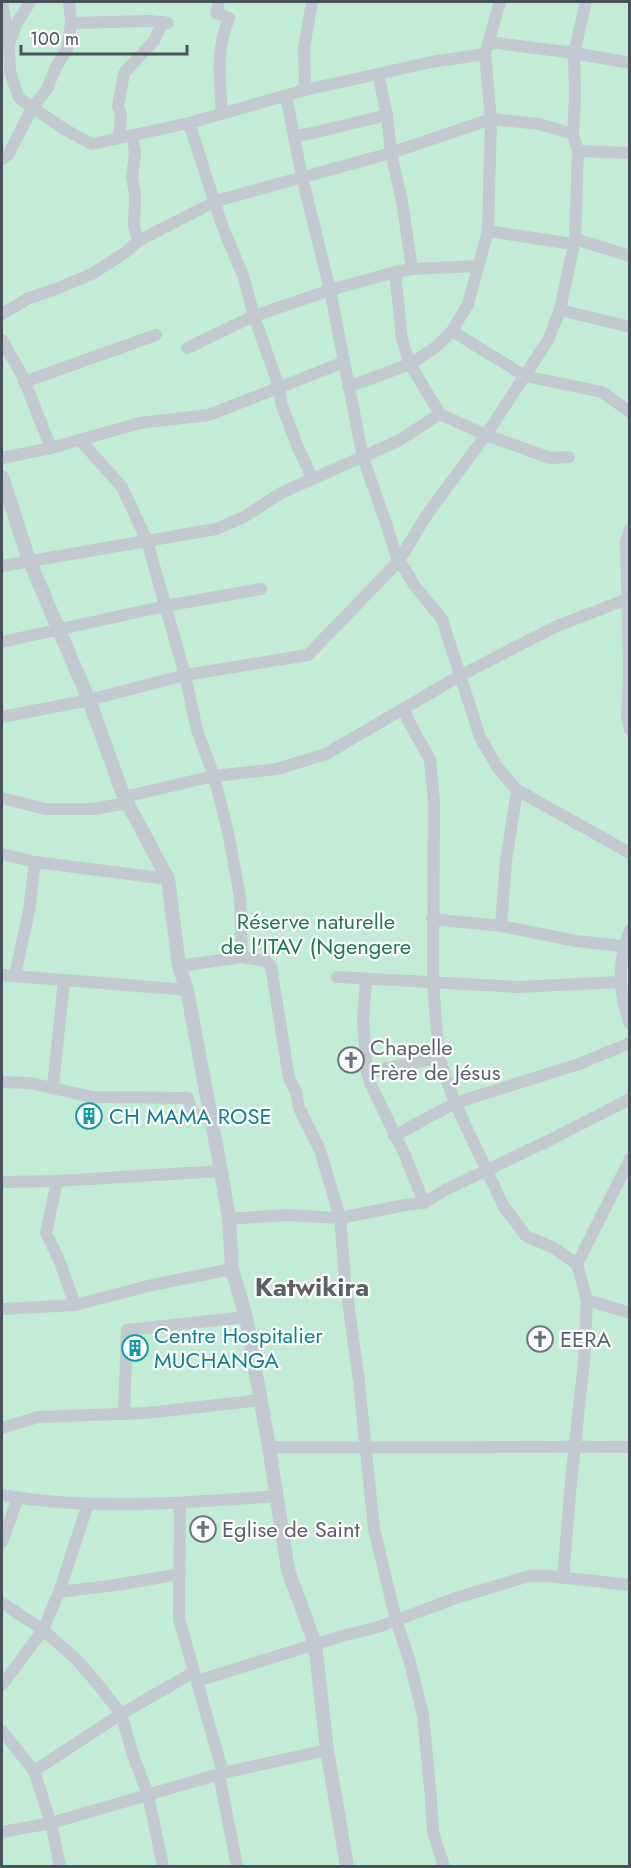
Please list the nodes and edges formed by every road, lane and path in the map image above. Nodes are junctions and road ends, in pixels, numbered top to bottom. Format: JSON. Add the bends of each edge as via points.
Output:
{"nodes":[{"id":1,"x":2,"y":2,"type":"edge"},
{"id":2,"x":30,"y":2,"type":"edge"},
{"id":3,"x":69,"y":2,"type":"edge"},
{"id":4,"x":219,"y":2,"type":"edge"},
{"id":5,"x":312,"y":2,"type":"edge"},
{"id":6,"x":500,"y":2,"type":"edge"},
{"id":7,"x":586,"y":2,"type":"edge"},
{"id":8,"x":70,"y":23,"type":"junction"},
{"id":9,"x":489,"y":42,"type":"junction"},
{"id":10,"x":4,"y":44,"type":"edge"},
{"id":11,"x":574,"y":52,"type":"junction"},
{"id":12,"x":485,"y":54,"type":"junction"},
{"id":13,"x":630,"y":63,"type":"edge"},
{"id":14,"x":378,"y":74,"type":"junction"},
{"id":15,"x":305,"y":90,"type":"junction"},
{"id":16,"x":286,"y":96,"type":"junction"},
{"id":17,"x":32,"y":108,"type":"junction"},
{"id":18,"x":222,"y":114,"type":"junction"},
{"id":19,"x":387,"y":115,"type":"junction"},
{"id":20,"x":491,"y":119,"type":"junction"},
{"id":21,"x":189,"y":123,"type":"junction"},
{"id":22,"x":573,"y":134,"type":"junction"},
{"id":23,"x":132,"y":135,"type":"junction"},
{"id":24,"x":294,"y":136,"type":"junction"},
{"id":25,"x":119,"y":138,"type":"junction"},
{"id":26,"x":578,"y":151,"type":"junction"},
{"id":27,"x":391,"y":153,"type":"junction"},
{"id":28,"x":630,"y":153,"type":"edge"},
{"id":29,"x":2,"y":159,"type":"edge"},
{"id":30,"x":302,"y":177,"type":"junction"},
{"id":31,"x":216,"y":201,"type":"junction"},
{"id":32,"x":488,"y":231,"type":"junction"},
{"id":33,"x":138,"y":241,"type":"junction"},
{"id":34,"x":574,"y":241,"type":"junction"},
{"id":35,"x":630,"y":256,"type":"edge"},
{"id":36,"x":478,"y":266,"type":"junction"},
{"id":37,"x":412,"y":269,"type":"junction"},
{"id":38,"x":394,"y":272,"type":"junction"},
{"id":39,"x":330,"y":290,"type":"junction"},
{"id":40,"x":560,"y":310,"type":"junction"},
{"id":41,"x":2,"y":314,"type":"edge"},
{"id":42,"x":254,"y":316,"type":"junction"},
{"id":43,"x":630,"y":327,"type":"edge"},
{"id":44,"x":452,"y":331,"type":"junction"},
{"id":45,"x":156,"y":335,"type":"dead end"},
{"id":46,"x":2,"y":340,"type":"edge"},
{"id":47,"x":187,"y":348,"type":"dead end"},
{"id":48,"x":344,"y":362,"type":"junction"},
{"id":49,"x":410,"y":364,"type":"junction"},
{"id":50,"x":525,"y":376,"type":"junction"},
{"id":51,"x":24,"y":382,"type":"junction"},
{"id":52,"x":279,"y":387,"type":"junction"},
{"id":53,"x":348,"y":387,"type":"junction"},
{"id":54,"x":630,"y":412,"type":"edge"},
{"id":55,"x":440,"y":414,"type":"junction"},
{"id":56,"x":486,"y":435,"type":"junction"},
{"id":57,"x":80,"y":440,"type":"junction"},
{"id":58,"x":51,"y":448,"type":"junction"},
{"id":59,"x":569,"y":457,"type":"dead end"},
{"id":60,"x":2,"y":458,"type":"edge"},
{"id":61,"x":363,"y":458,"type":"junction"},
{"id":62,"x":2,"y":477,"type":"edge"},
{"id":63,"x":312,"y":478,"type":"junction"},
{"id":64,"x":630,"y":529,"type":"edge"},
{"id":65,"x":147,"y":541,"type":"junction"},
{"id":66,"x":29,"y":560,"type":"junction"},
{"id":67,"x":398,"y":562,"type":"junction"},
{"id":68,"x":2,"y":566,"type":"edge"},
{"id":69,"x":261,"y":589,"type":"dead end"},
{"id":70,"x":629,"y":599,"type":"edge"},
{"id":71,"x":165,"y":606,"type":"junction"},
{"id":72,"x":58,"y":630,"type":"junction"},
{"id":73,"x":2,"y":642,"type":"edge"},
{"id":74,"x":185,"y":675,"type":"junction"},
{"id":75,"x":461,"y":675,"type":"junction"},
{"id":76,"x":89,"y":700,"type":"junction"},
{"id":77,"x":404,"y":708,"type":"junction"},
{"id":78,"x":2,"y":717,"type":"edge"},
{"id":79,"x":630,"y":730,"type":"edge"},
{"id":80,"x":214,"y":776,"type":"junction"},
{"id":81,"x":518,"y":790,"type":"junction"},
{"id":82,"x":2,"y":798,"type":"edge"},
{"id":83,"x":125,"y":800,"type":"junction"},
{"id":84,"x":630,"y":853,"type":"edge"},
{"id":85,"x":2,"y":854,"type":"edge"},
{"id":86,"x":35,"y":862,"type":"junction"},
{"id":87,"x":168,"y":879,"type":"junction"},
{"id":88,"x":432,"y":920,"type":"junction"},
{"id":89,"x":501,"y":926,"type":"junction"},
{"id":90,"x":630,"y":930,"type":"edge"},
{"id":91,"x":627,"y":947,"type":"edge"},
{"id":92,"x":242,"y":957,"type":"junction"},
{"id":93,"x":179,"y":966,"type":"junction"},
{"id":94,"x":2,"y":975,"type":"edge"},
{"id":95,"x":15,"y":975,"type":"junction"},
{"id":96,"x":337,"y":977,"type":"dead end"},
{"id":97,"x":64,"y":980,"type":"junction"},
{"id":98,"x":366,"y":980,"type":"junction"},
{"id":99,"x":620,"y":982,"type":"junction"},
{"id":100,"x":433,"y":983,"type":"junction"},
{"id":101,"x":187,"y":990,"type":"junction"},
{"id":102,"x":630,"y":1024,"type":"edge"},
{"id":103,"x":630,"y":1042,"type":"edge"},
{"id":104,"x":439,"y":1058,"type":"junction"},
{"id":105,"x":367,"y":1072,"type":"junction"},
{"id":106,"x":2,"y":1082,"type":"edge"},
{"id":107,"x":53,"y":1087,"type":"junction"},
{"id":108,"x":630,"y":1099,"type":"edge"},
{"id":109,"x":455,"y":1103,"type":"junction"},
{"id":110,"x":211,"y":1115,"type":"junction"},
{"id":111,"x":394,"y":1136,"type":"junction"},
{"id":112,"x":630,"y":1160,"type":"edge"},
{"id":113,"x":488,"y":1170,"type":"junction"},
{"id":114,"x":221,"y":1171,"type":"junction"},
{"id":115,"x":57,"y":1181,"type":"junction"},
{"id":116,"x":2,"y":1182,"type":"edge"},
{"id":117,"x":424,"y":1203,"type":"junction"},
{"id":118,"x":340,"y":1218,"type":"junction"},
{"id":119,"x":229,"y":1219,"type":"junction"},
{"id":120,"x":577,"y":1264,"type":"junction"},
{"id":121,"x":232,"y":1269,"type":"junction"},
{"id":122,"x":587,"y":1300,"type":"junction"},
{"id":123,"x":75,"y":1305,"type":"junction"},
{"id":124,"x":2,"y":1309,"type":"edge"},
{"id":125,"x":630,"y":1313,"type":"edge"},
{"id":126,"x":246,"y":1317,"type":"junction"},
{"id":127,"x":260,"y":1400,"type":"junction"},
{"id":128,"x":124,"y":1414,"type":"junction"},
{"id":129,"x":2,"y":1428,"type":"edge"},
{"id":130,"x":575,"y":1446,"type":"junction"},
{"id":131,"x":269,"y":1447,"type":"junction"},
{"id":132,"x":630,"y":1447,"type":"edge"},
{"id":133,"x":366,"y":1449,"type":"junction"},
{"id":134,"x":2,"y":1495,"type":"edge"},
{"id":135,"x":277,"y":1497,"type":"junction"},
{"id":136,"x":18,"y":1498,"type":"junction"},
{"id":137,"x":180,"y":1503,"type":"junction"},
{"id":138,"x":88,"y":1504,"type":"junction"},
{"id":139,"x":2,"y":1542,"type":"edge"},
{"id":140,"x":180,"y":1574,"type":"junction"},
{"id":141,"x":563,"y":1578,"type":"junction"},
{"id":142,"x":630,"y":1585,"type":"edge"},
{"id":143,"x":59,"y":1592,"type":"junction"},
{"id":144,"x":2,"y":1604,"type":"edge"},
{"id":145,"x":396,"y":1620,"type":"junction"},
{"id":146,"x":43,"y":1630,"type":"junction"},
{"id":147,"x":315,"y":1644,"type":"junction"},
{"id":148,"x":195,"y":1677,"type":"junction"},
{"id":149,"x":2,"y":1685,"type":"edge"},
{"id":150,"x":121,"y":1714,"type":"junction"},
{"id":151,"x":2,"y":1731,"type":"edge"},
{"id":152,"x":6,"y":1744,"type":"edge"},
{"id":153,"x":327,"y":1750,"type":"junction"},
{"id":154,"x":34,"y":1770,"type":"junction"},
{"id":155,"x":221,"y":1774,"type":"junction"},
{"id":156,"x":148,"y":1795,"type":"junction"},
{"id":157,"x":51,"y":1823,"type":"junction"},
{"id":158,"x":2,"y":1832,"type":"edge"},
{"id":159,"x":60,"y":1866,"type":"edge"},
{"id":160,"x":163,"y":1866,"type":"edge"},
{"id":161,"x":237,"y":1866,"type":"edge"},
{"id":162,"x":347,"y":1866,"type":"edge"},
{"id":163,"x":444,"y":1866,"type":"edge"}],
"edges":[{"from":1,"to":10,"type":"street"},
{"from":2,"to":10,"type":"street"},
{"from":3,"to":8,"type":"street"},
{"from":4,"to":18,"type":"street","via":[[216,13],[230,18],[219,58]]},
{"from":5,"to":15,"type":"street","via":[[304,48]]},
{"from":6,"to":9,"type":"street"},
{"from":7,"to":11,"type":"street"},
{"from":8,"to":17,"type":"street","via":[[67,49]]},
{"from":8,"to":25,"type":"street","via":[[165,23],[124,73],[118,107]]},
{"from":9,"to":11,"type":"street"},
{"from":9,"to":12,"type":"street"},
{"from":10,"to":17,"type":"street","via":[[19,98]]},
{"from":11,"to":13,"type":"street"},
{"from":11,"to":22,"type":"street"},
{"from":12,"to":14,"type":"street"},
{"from":12,"to":20,"type":"street"},
{"from":14,"to":15,"type":"street"},
{"from":14,"to":19,"type":"street"},
{"from":15,"to":16,"type":"street"},
{"from":16,"to":18,"type":"street"},
{"from":16,"to":24,"type":"street"},
{"from":17,"to":25,"type":"street","via":[[92,144]]},
{"from":17,"to":29,"type":"street","via":[[8,155]]},
{"from":18,"to":21,"type":"street"},
{"from":19,"to":24,"type":"street"},
{"from":19,"to":27,"type":"street"},
{"from":20,"to":22,"type":"street","via":[[539,124]]},
{"from":20,"to":27,"type":"street"},
{"from":20,"to":32,"type":"street"},
{"from":21,"to":23,"type":"street"},
{"from":21,"to":31,"type":"street"},
{"from":22,"to":26,"type":"street"},
{"from":23,"to":25,"type":"street"},
{"from":23,"to":33,"type":"street","via":[[134,226]]},
{"from":24,"to":30,"type":"street"},
{"from":26,"to":28,"type":"street"},
{"from":26,"to":34,"type":"street"},
{"from":27,"to":30,"type":"street"},
{"from":27,"to":37,"type":"street"},
{"from":30,"to":31,"type":"street"},
{"from":30,"to":39,"type":"street"},
{"from":31,"to":33,"type":"street"},
{"from":31,"to":42,"type":"street"},
{"from":32,"to":34,"type":"street"},
{"from":32,"to":36,"type":"street"},
{"from":33,"to":41,"type":"street","via":[[92,274],[27,299]]},
{"from":34,"to":35,"type":"street"},
{"from":34,"to":40,"type":"street"},
{"from":36,"to":37,"type":"street"},
{"from":36,"to":44,"type":"street","via":[[468,304]]},
{"from":37,"to":38,"type":"street"},
{"from":38,"to":39,"type":"street"},
{"from":38,"to":49,"type":"street","via":[[402,339]]},
{"from":39,"to":42,"type":"street"},
{"from":39,"to":48,"type":"street"},
{"from":40,"to":43,"type":"street"},
{"from":40,"to":50,"type":"street","via":[[548,340]]},
{"from":42,"to":47,"type":"street"},
{"from":42,"to":52,"type":"street"},
{"from":44,"to":49,"type":"street"},
{"from":44,"to":50,"type":"street"},
{"from":45,"to":51,"type":"street"},
{"from":46,"to":51,"type":"street"},
{"from":48,"to":52,"type":"street"},
{"from":48,"to":53,"type":"street"},
{"from":49,"to":53,"type":"street"},
{"from":49,"to":55,"type":"street"},
{"from":50,"to":54,"type":"street","via":[[602,392]]},
{"from":50,"to":56,"type":"street"},
{"from":51,"to":58,"type":"street"},
{"from":52,"to":57,"type":"street","via":[[209,415],[140,423]]},
{"from":52,"to":63,"type":"street","via":[[281,403]]},
{"from":53,"to":61,"type":"street"},
{"from":55,"to":56,"type":"street"},
{"from":55,"to":61,"type":"street"},
{"from":56,"to":59,"type":"street","via":[[550,458]]},
{"from":56,"to":67,"type":"street","via":[[428,513]]},
{"from":57,"to":58,"type":"street"},
{"from":57,"to":65,"type":"street","via":[[122,487]]},
{"from":58,"to":60,"type":"street"},
{"from":61,"to":63,"type":"street"},
{"from":61,"to":67,"type":"street"},
{"from":62,"to":66,"type":"street"},
{"from":63,"to":65,"type":"street","via":[[216,529]]},
{"from":64,"to":70,"type":"street","via":[[626,541]]},
{"from":65,"to":66,"type":"street"},
{"from":65,"to":71,"type":"street"},
{"from":66,"to":68,"type":"street"},
{"from":66,"to":72,"type":"street"},
{"from":67,"to":74,"type":"street","via":[[308,655]]},
{"from":67,"to":75,"type":"street","via":[[442,619]]},
{"from":69,"to":71,"type":"street"},
{"from":70,"to":75,"type":"street","via":[[557,626]]},
{"from":70,"to":79,"type":"street"},
{"from":71,"to":72,"type":"street"},
{"from":71,"to":74,"type":"street"},
{"from":72,"to":73,"type":"street"},
{"from":72,"to":76,"type":"street"},
{"from":74,"to":76,"type":"street"},
{"from":74,"to":80,"type":"street","via":[[197,730]]},
{"from":75,"to":77,"type":"street"},
{"from":75,"to":81,"type":"street","via":[[480,737],[497,767]]},
{"from":76,"to":78,"type":"street"},
{"from":76,"to":83,"type":"street"},
{"from":77,"to":80,"type":"street","via":[[326,754],[277,769]]},
{"from":77,"to":88,"type":"street","via":[[430,760],[434,802]]},
{"from":80,"to":83,"type":"street"},
{"from":80,"to":92,"type":"street","via":[[240,897]]},
{"from":81,"to":84,"type":"street"},
{"from":81,"to":89,"type":"street","via":[[506,861]]},
{"from":82,"to":83,"type":"street","via":[[45,809],[93,809]]},
{"from":83,"to":87,"type":"street"},
{"from":85,"to":86,"type":"street"},
{"from":86,"to":87,"type":"street"},
{"from":86,"to":95,"type":"street"},
{"from":87,"to":93,"type":"street"},
{"from":88,"to":89,"type":"street"},
{"from":88,"to":100,"type":"street"},
{"from":89,"to":91,"type":"street"},
{"from":90,"to":91,"type":"street"},
{"from":91,"to":99,"type":"street"},
{"from":92,"to":93,"type":"street"},
{"from":92,"to":118,"type":"street","via":[[266,961],[271,966],[289,1078],[320,1150]]},
{"from":93,"to":101,"type":"street"},
{"from":94,"to":95,"type":"street"},
{"from":95,"to":97,"type":"street"},
{"from":96,"to":98,"type":"street"},
{"from":97,"to":101,"type":"street"},
{"from":97,"to":107,"type":"street"},
{"from":98,"to":100,"type":"street"},
{"from":98,"to":105,"type":"street","via":[[363,1020]]},
{"from":99,"to":100,"type":"street","via":[[518,987]]},
{"from":99,"to":102,"type":"street"},
{"from":100,"to":104,"type":"street"},
{"from":101,"to":110,"type":"street"},
{"from":103,"to":109,"type":"street","via":[[579,1064]]},
{"from":104,"to":105,"type":"street"},
{"from":104,"to":109,"type":"street"},
{"from":105,"to":111,"type":"street"},
{"from":106,"to":107,"type":"street"},
{"from":107,"to":110,"type":"street","via":[[92,1097],[188,1098],[196,1116]]},
{"from":108,"to":113,"type":"street"},
{"from":109,"to":111,"type":"street"},
{"from":109,"to":113,"type":"street"},
{"from":110,"to":114,"type":"street"},
{"from":111,"to":117,"type":"street"},
{"from":112,"to":120,"type":"street"},
{"from":113,"to":117,"type":"street"},
{"from":113,"to":120,"type":"street","via":[[504,1207],[525,1236],[554,1248]]},
{"from":114,"to":115,"type":"street"},
{"from":114,"to":119,"type":"street"},
{"from":115,"to":116,"type":"street"},
{"from":115,"to":123,"type":"street","via":[[46,1233]]},
{"from":117,"to":118,"type":"street"},
{"from":118,"to":119,"type":"street","via":[[287,1215]]},
{"from":118,"to":133,"type":"street"},
{"from":119,"to":121,"type":"street"},
{"from":120,"to":122,"type":"street"},
{"from":121,"to":123,"type":"street"},
{"from":121,"to":126,"type":"street"},
{"from":122,"to":125,"type":"street"},
{"from":122,"to":130,"type":"street"},
{"from":123,"to":124,"type":"street"},
{"from":126,"to":127,"type":"street"},
{"from":126,"to":128,"type":"street","via":[[127,1330]]},
{"from":127,"to":128,"type":"street"},
{"from":127,"to":131,"type":"street"},
{"from":128,"to":129,"type":"street","via":[[38,1417]]},
{"from":130,"to":132,"type":"street"},
{"from":130,"to":133,"type":"street"},
{"from":130,"to":141,"type":"street"},
{"from":131,"to":133,"type":"street"},
{"from":131,"to":135,"type":"street"},
{"from":133,"to":145,"type":"street","via":[[374,1528]]},
{"from":134,"to":136,"type":"street"},
{"from":135,"to":137,"type":"street"},
{"from":135,"to":147,"type":"street","via":[[288,1570]]},
{"from":136,"to":138,"type":"street"},
{"from":136,"to":139,"type":"street"},
{"from":137,"to":138,"type":"street"},
{"from":137,"to":140,"type":"street"},
{"from":138,"to":143,"type":"street"},
{"from":140,"to":143,"type":"street"},
{"from":140,"to":148,"type":"street","via":[[179,1619]]},
{"from":141,"to":142,"type":"street"},
{"from":141,"to":145,"type":"street","via":[[523,1578]]},
{"from":143,"to":146,"type":"street"},
{"from":144,"to":146,"type":"street"},
{"from":145,"to":147,"type":"street"},
{"from":145,"to":163,"type":"street","via":[[423,1715],[433,1833]]},
{"from":146,"to":149,"type":"street"},
{"from":146,"to":150,"type":"street","via":[[75,1659]]},
{"from":147,"to":148,"type":"street"},
{"from":147,"to":153,"type":"street"},
{"from":148,"to":150,"type":"street"},
{"from":148,"to":155,"type":"street"},
{"from":150,"to":154,"type":"street"},
{"from":150,"to":156,"type":"street"},
{"from":151,"to":152,"type":"street"},
{"from":152,"to":154,"type":"street"},
{"from":153,"to":155,"type":"street"},
{"from":153,"to":162,"type":"street"},
{"from":154,"to":157,"type":"street"},
{"from":155,"to":156,"type":"street"},
{"from":155,"to":161,"type":"street"},
{"from":156,"to":157,"type":"street"},
{"from":156,"to":160,"type":"street"},
{"from":157,"to":158,"type":"street"},
{"from":157,"to":159,"type":"street"}]}
